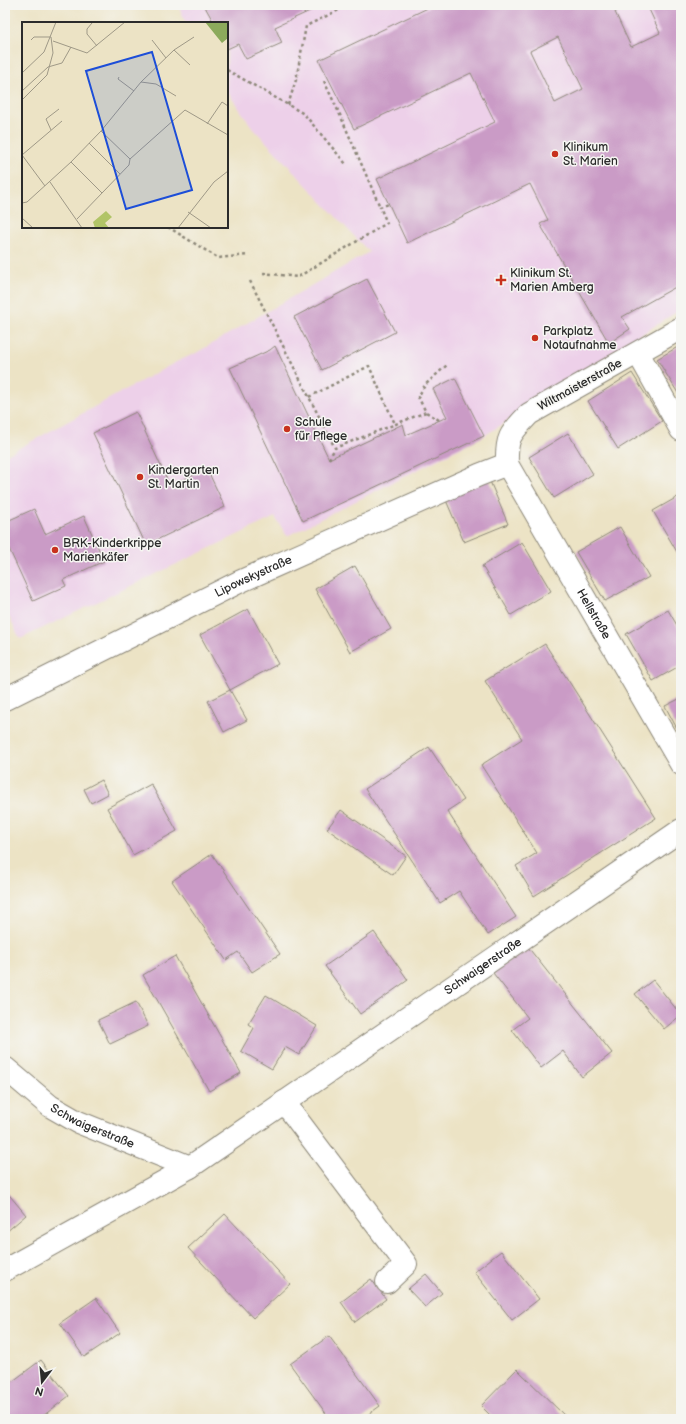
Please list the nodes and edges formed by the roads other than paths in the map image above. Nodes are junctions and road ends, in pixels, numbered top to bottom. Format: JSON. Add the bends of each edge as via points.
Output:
{"nodes":[{"id":1,"x":681,"y":328,"type":"edge"},
{"id":2,"x":638,"y":353,"type":"junction"},
{"id":3,"x":681,"y":430,"type":"edge"},
{"id":4,"x":507,"y":464,"type":"junction"},
{"id":5,"x":5,"y":699,"type":"edge"},
{"id":6,"x":681,"y":764,"type":"edge"},
{"id":7,"x":681,"y":830,"type":"edge"},
{"id":8,"x":5,"y":1068,"type":"edge"},
{"id":9,"x":284,"y":1102,"type":"junction"},
{"id":10,"x":190,"y":1167,"type":"junction"},
{"id":11,"x":5,"y":1270,"type":"edge"},
{"id":12,"x":387,"y":1282,"type":"dead end"}],
"edges":[{"from":1,"to":2,"type":"street","name":"Wiltmaisterstraße"},
{"from":2,"to":3,"type":"street"},
{"from":2,"to":4,"type":"street","name":"Wiltmaisterstraße","via":[[529,414],[513,431],[507,446]]},
{"from":4,"to":5,"type":"street","name":"Lipowskystraße","via":[[239,582]]},
{"from":4,"to":6,"type":"street","name":"Hellstraße"},
{"from":7,"to":9,"type":"street","name":"Schwaigerstraße"},
{"from":8,"to":10,"type":"street","name":"Schwaigerstraße","via":[[50,1106],[78,1122]]},
{"from":9,"to":10,"type":"street","name":"Schwaigerstraße"},
{"from":9,"to":12,"type":"street","via":[[406,1264]]},
{"from":10,"to":11,"type":"street","name":"Schwaigerstraße"}]}
